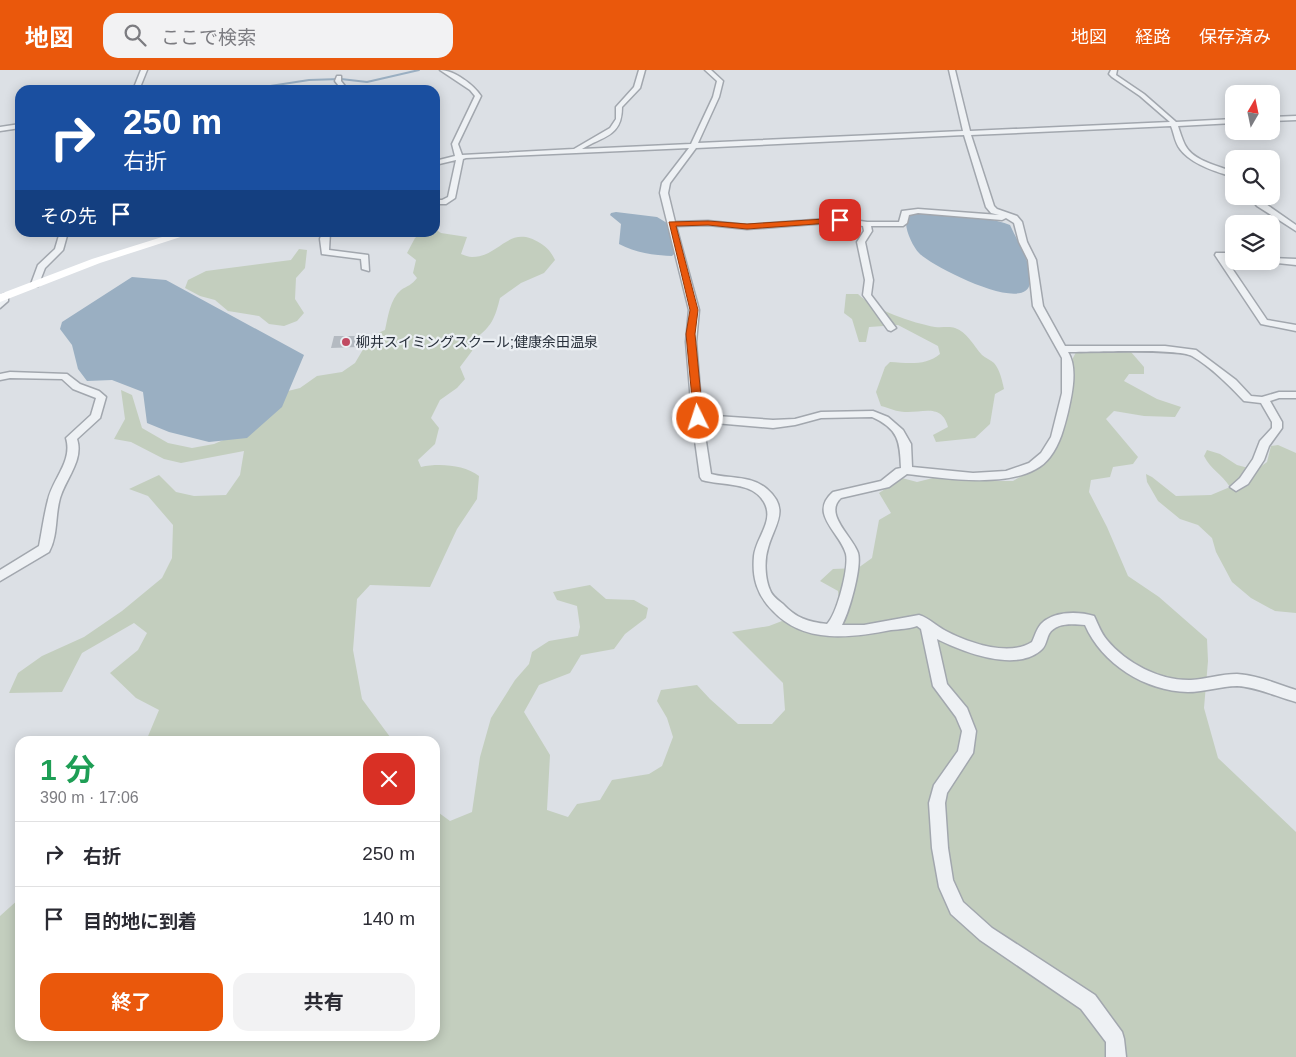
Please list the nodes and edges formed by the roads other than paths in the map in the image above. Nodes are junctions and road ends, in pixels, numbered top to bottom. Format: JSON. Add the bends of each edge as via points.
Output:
{"nodes":[{"id":1,"x":144,"y":70,"type":"edge"},
{"id":2,"x":443,"y":70,"type":"edge"},
{"id":3,"x":642,"y":70,"type":"edge"},
{"id":4,"x":708,"y":70,"type":"edge"},
{"id":5,"x":952,"y":70,"type":"edge"},
{"id":6,"x":1114,"y":70,"type":"edge"},
{"id":7,"x":339,"y":78,"type":"dead end"},
{"id":8,"x":138,"y":85,"type":"edge"},
{"id":9,"x":342,"y":85,"type":"edge"},
{"id":10,"x":1296,"y":118,"type":"edge"},
{"id":11,"x":1280,"y":119,"type":"edge"},
{"id":12,"x":1225,"y":121,"type":"edge"},
{"id":13,"x":1174,"y":124,"type":"junction"},
{"id":14,"x":15,"y":127,"type":"edge"},
{"id":15,"x":0,"y":129,"type":"edge"},
{"id":16,"x":967,"y":133,"type":"junction"},
{"id":17,"x":694,"y":146,"type":"junction"},
{"id":18,"x":577,"y":151,"type":"junction"},
{"id":19,"x":460,"y":157,"type":"junction"},
{"id":20,"x":440,"y":162,"type":"edge"},
{"id":21,"x":1225,"y":171,"type":"edge"},
{"id":22,"x":440,"y":202,"type":"edge"},
{"id":23,"x":1261,"y":205,"type":"edge"},
{"id":24,"x":672,"y":224,"type":"junction"},
{"id":25,"x":867,"y":224,"type":"junction"},
{"id":26,"x":1296,"y":229,"type":"edge"},
{"id":27,"x":1020,"y":230,"type":"junction"},
{"id":28,"x":63,"y":237,"type":"edge"},
{"id":29,"x":174,"y":237,"type":"edge"},
{"id":30,"x":325,"y":237,"type":"edge"},
{"id":31,"x":1225,"y":255,"type":"edge"},
{"id":32,"x":1280,"y":261,"type":"edge"},
{"id":33,"x":1296,"y":262,"type":"edge"},
{"id":34,"x":1225,"y":265,"type":"edge"},
{"id":35,"x":366,"y":269,"type":"dead end"},
{"id":36,"x":1228,"y":270,"type":"edge"},
{"id":37,"x":35,"y":284,"type":"junction"},
{"id":38,"x":1,"y":300,"type":"edge"},
{"id":39,"x":891,"y":328,"type":"dead end"},
{"id":40,"x":1296,"y":328,"type":"edge"},
{"id":41,"x":1063,"y":349,"type":"junction"},
{"id":42,"x":0,"y":377,"type":"edge"},
{"id":43,"x":1296,"y":395,"type":"edge"},
{"id":44,"x":1264,"y":400,"type":"junction"},
{"id":45,"x":698,"y":418,"type":"junction"},
{"id":46,"x":907,"y":470,"type":"junction"},
{"id":47,"x":1236,"y":487,"type":"dead end"},
{"id":48,"x":0,"y":576,"type":"edge"},
{"id":49,"x":928,"y":626,"type":"junction"},
{"id":50,"x":830,"y":630,"type":"junction"},
{"id":51,"x":1296,"y":696,"type":"edge"},
{"id":52,"x":1116,"y":1057,"type":"edge"}],
"edges":[{"from":1,"to":8,"type":"street"},
{"from":2,"to":19,"type":"street","via":[[478,96],[455,144]]},
{"from":3,"to":18,"type":"street","via":[[637,88],[619,107],[619,119],[614,128],[578,147]]},
{"from":4,"to":17,"type":"street","via":[[720,84]]},
{"from":5,"to":16,"type":"street"},
{"from":6,"to":13,"type":"street","via":[[1114,76],[1142,95]]},
{"from":7,"to":9,"type":"street"},
{"from":10,"to":11,"type":"street"},
{"from":12,"to":13,"type":"street"},
{"from":13,"to":16,"type":"street"},
{"from":13,"to":21,"type":"street","via":[[1187,152],[1199,161]]},
{"from":14,"to":15,"type":"street"},
{"from":16,"to":17,"type":"street"},
{"from":16,"to":27,"type":"street","via":[[990,207],[1014,218]]},
{"from":17,"to":18,"type":"street"},
{"from":17,"to":24,"type":"street","via":[[664,187]]},
{"from":18,"to":19,"type":"street"},
{"from":19,"to":20,"type":"street"},
{"from":19,"to":22,"type":"street","via":[[451,198]]},
{"from":23,"to":26,"type":"street"},
{"from":24,"to":25,"type":"street","via":[[747,226],[840,220]]},
{"from":24,"to":45,"type":"street","via":[[694,310],[690,334]]},
{"from":25,"to":27,"type":"street","via":[[900,224],[905,213],[918,211],[996,217],[1008,220]]},
{"from":25,"to":39,"type":"street","via":[[868,231],[861,242],[869,280],[867,295]]},
{"from":27,"to":41,"type":"street","via":[[1022,242],[1032,260],[1038,306]]},
{"from":28,"to":37,"type":"street","via":[[59,250],[41,267]]},
{"from":29,"to":37,"type":"street"},
{"from":30,"to":35,"type":"street","via":[[325,252],[365,257]]},
{"from":31,"to":34,"type":"street","via":[[1219,255]]},
{"from":32,"to":33,"type":"street"},
{"from":36,"to":40,"type":"street","via":[[1264,322]]},
{"from":37,"to":38,"type":"street"},
{"from":41,"to":44,"type":"street","via":[[1193,352],[1232,382],[1248,399]]},
{"from":41,"to":46,"type":"street","via":[[1068,373],[1062,418],[1049,450],[1033,466],[1008,475],[989,477]]},
{"from":42,"to":48,"type":"street","via":[[63,376],[80,389],[101,397],[96,416],[71,438],[73,456],[54,498],[44,549]]},
{"from":43,"to":44,"type":"street","via":[[1272,396]]},
{"from":44,"to":47,"type":"street","via":[[1277,422],[1277,428],[1264,444],[1244,481]]},
{"from":45,"to":46,"type":"street","via":[[773,424],[821,415],[873,414],[893,426],[904,440]]},
{"from":45,"to":50,"type":"street","via":[[706,477],[753,484],[762,489],[774,511],[772,529],[763,542],[760,555],[763,589],[769,599],[790,620]]},
{"from":46,"to":50,"type":"street","via":[[885,484],[837,495],[829,502],[831,519],[853,556],[845,606]]},
{"from":49,"to":50,"type":"street","via":[[919,620],[861,631]]},
{"from":49,"to":51,"type":"street","via":[[945,637],[985,652],[1022,655],[1038,645],[1044,630],[1058,620],[1089,620],[1100,642],[1117,660],[1140,673],[1188,686],[1243,681]]},
{"from":49,"to":52,"type":"street","via":[[940,686],[962,713],[968,730],[965,754],[940,790],[937,803],[945,881],[958,908],[986,934],[1088,1002],[1115,1039]]}]}
